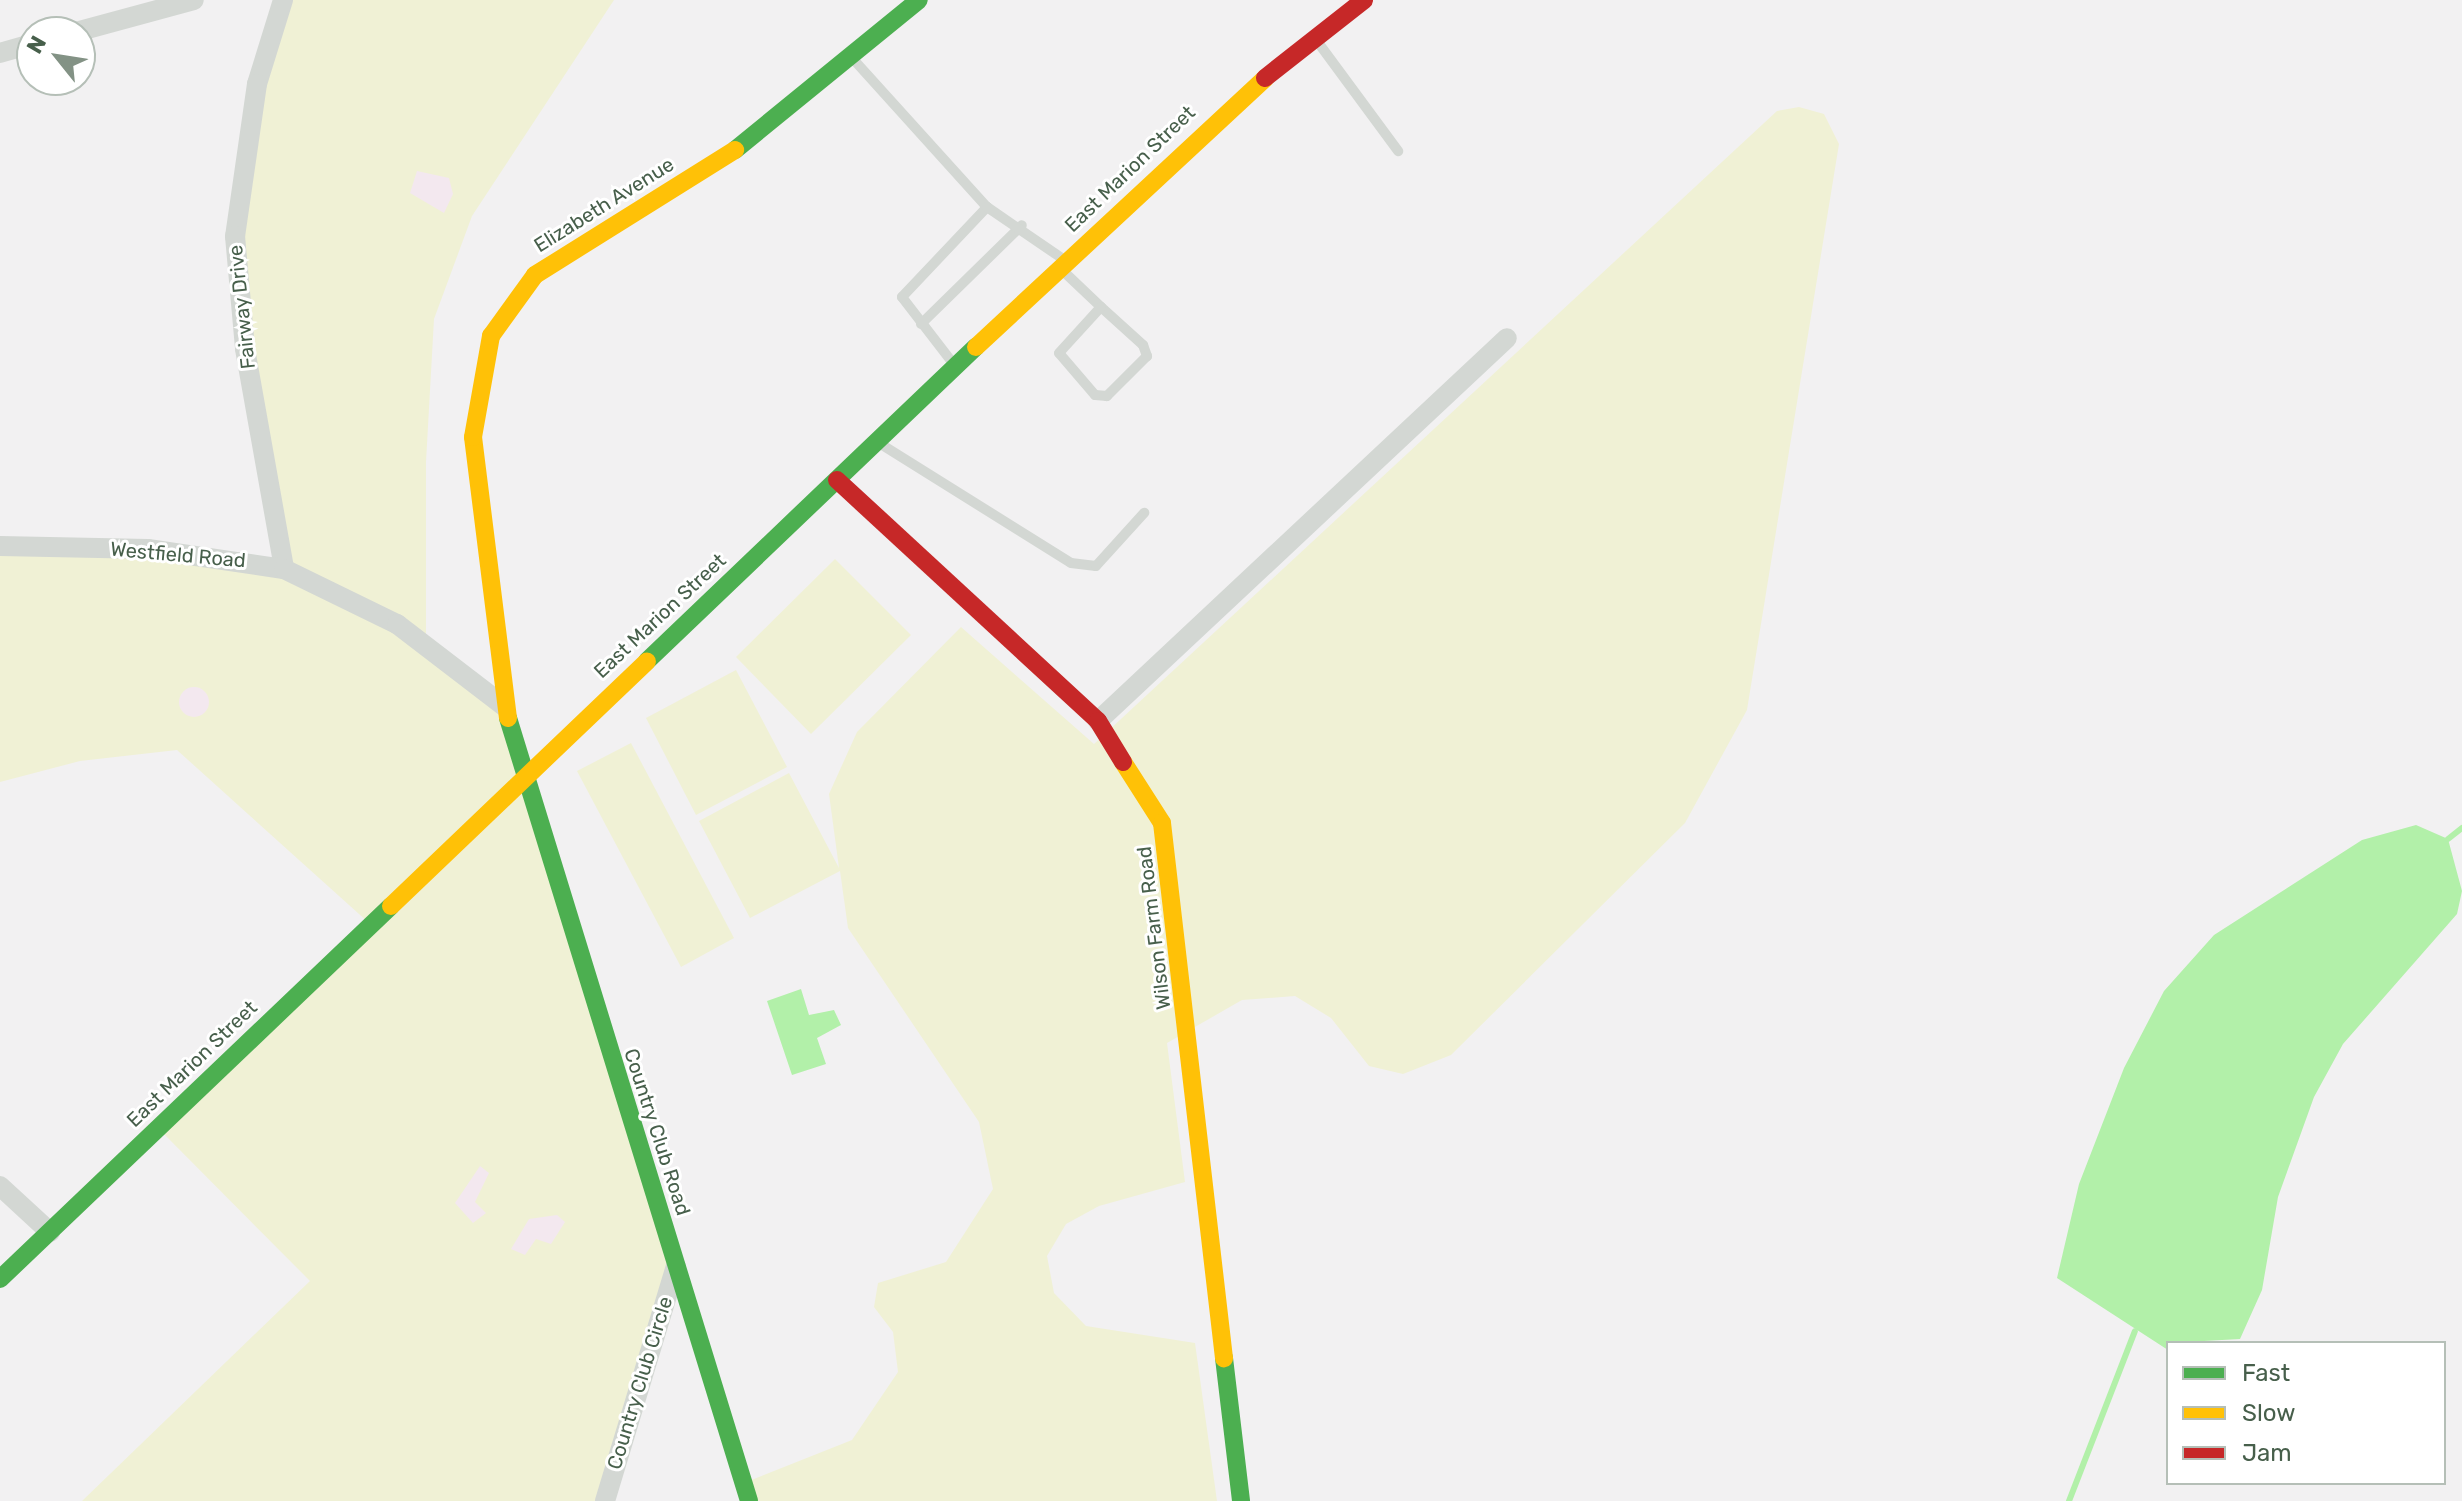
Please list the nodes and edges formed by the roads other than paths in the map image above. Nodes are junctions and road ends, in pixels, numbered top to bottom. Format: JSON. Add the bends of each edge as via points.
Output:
{"nodes":[{"id":1,"x":194,"y":0,"type":"edge"},
{"id":2,"x":283,"y":0,"type":"edge"},
{"id":3,"x":919,"y":0,"type":"edge"},
{"id":4,"x":1364,"y":0,"type":"edge"},
{"id":5,"x":96,"y":27,"type":"edge"},
{"id":6,"x":1314,"y":36,"type":"junction"},
{"id":7,"x":854,"y":60,"type":"junction"},
{"id":8,"x":1398,"y":151,"type":"dead end"},
{"id":9,"x":987,"y":207,"type":"junction"},
{"id":10,"x":1022,"y":225,"type":"junction"},
{"id":11,"x":1062,"y":265,"type":"junction"},
{"id":12,"x":1101,"y":307,"type":"junction"},
{"id":13,"x":921,"y":324,"type":"junction"},
{"id":14,"x":1507,"y":338,"type":"dead end"},
{"id":15,"x":956,"y":366,"type":"junction"},
{"id":16,"x":877,"y":442,"type":"junction"},
{"id":17,"x":837,"y":480,"type":"junction"},
{"id":18,"x":1144,"y":513,"type":"dead end"},
{"id":19,"x":0,"y":546,"type":"edge"},
{"id":20,"x":284,"y":569,"type":"junction"},
{"id":21,"x":505,"y":707,"type":"junction"},
{"id":22,"x":1098,"y":721,"type":"junction"},
{"id":23,"x":521,"y":777,"type":"junction"},
{"id":24,"x":0,"y":1186,"type":"edge"},
{"id":25,"x":50,"y":1232,"type":"junction"},
{"id":26,"x":676,"y":1266,"type":"junction"},
{"id":27,"x":0,"y":1279,"type":"edge"},
{"id":28,"x":605,"y":1501,"type":"edge"},
{"id":29,"x":749,"y":1501,"type":"edge"},
{"id":30,"x":1241,"y":1501,"type":"edge"}],
"edges":[{"from":1,"to":5,"type":"street"},
{"from":2,"to":20,"type":"street","name":"Fairway Drive","via":[[257,84],[235,236],[245,349]]},
{"from":3,"to":7,"type":"street","name":"Elizabeth Avenue"},
{"from":4,"to":6,"type":"street","name":"East Marion Street"},
{"from":6,"to":8,"type":"lane"},
{"from":6,"to":11,"type":"street","name":"East Marion Street","via":[[1235,99]]},
{"from":7,"to":9,"type":"lane"},
{"from":7,"to":21,"type":"street","name":"Elizabeth Avenue","via":[[759,135],[547,266],[514,297],[491,336],[473,437]]},
{"from":9,"to":10,"type":"lane"},
{"from":9,"to":13,"type":"lane","via":[[906,288],[904,305]]},
{"from":10,"to":11,"type":"lane"},
{"from":10,"to":13,"type":"lane"},
{"from":11,"to":12,"type":"lane"},
{"from":11,"to":15,"type":"street","name":"East Marion Street"},
{"from":12,"to":12,"type":"lane","via":[[1147,356],[1107,396],[1095,395],[1059,353]]},
{"from":13,"to":15,"type":"lane"},
{"from":14,"to":22,"type":"street"},
{"from":15,"to":16,"type":"street","name":"East Marion Street"},
{"from":16,"to":17,"type":"street","name":"East Marion Street"},
{"from":16,"to":18,"type":"lane","via":[[1071,563],[1096,566]]},
{"from":17,"to":22,"type":"street","name":"Wilson Farm Road"},
{"from":17,"to":23,"type":"street","name":"East Marion Street"},
{"from":19,"to":20,"type":"street","name":"Westfield Road","via":[[148,549]]},
{"from":20,"to":21,"type":"street","name":"Westfield Road","via":[[397,624]]},
{"from":21,"to":23,"type":"street","name":"Elizabeth Avenue"},
{"from":22,"to":30,"type":"street","name":"Wilson Farm Road","via":[[1142,782],[1169,851]]},
{"from":23,"to":25,"type":"street","name":"East Marion Street"},
{"from":23,"to":26,"type":"street","name":"Country Club Road"},
{"from":24,"to":25,"type":"street"},
{"from":25,"to":27,"type":"street","name":"East Marion Street"},
{"from":26,"to":28,"type":"street","name":"Country Club Circle"},
{"from":26,"to":29,"type":"street","name":"Country Club Road"}]}
